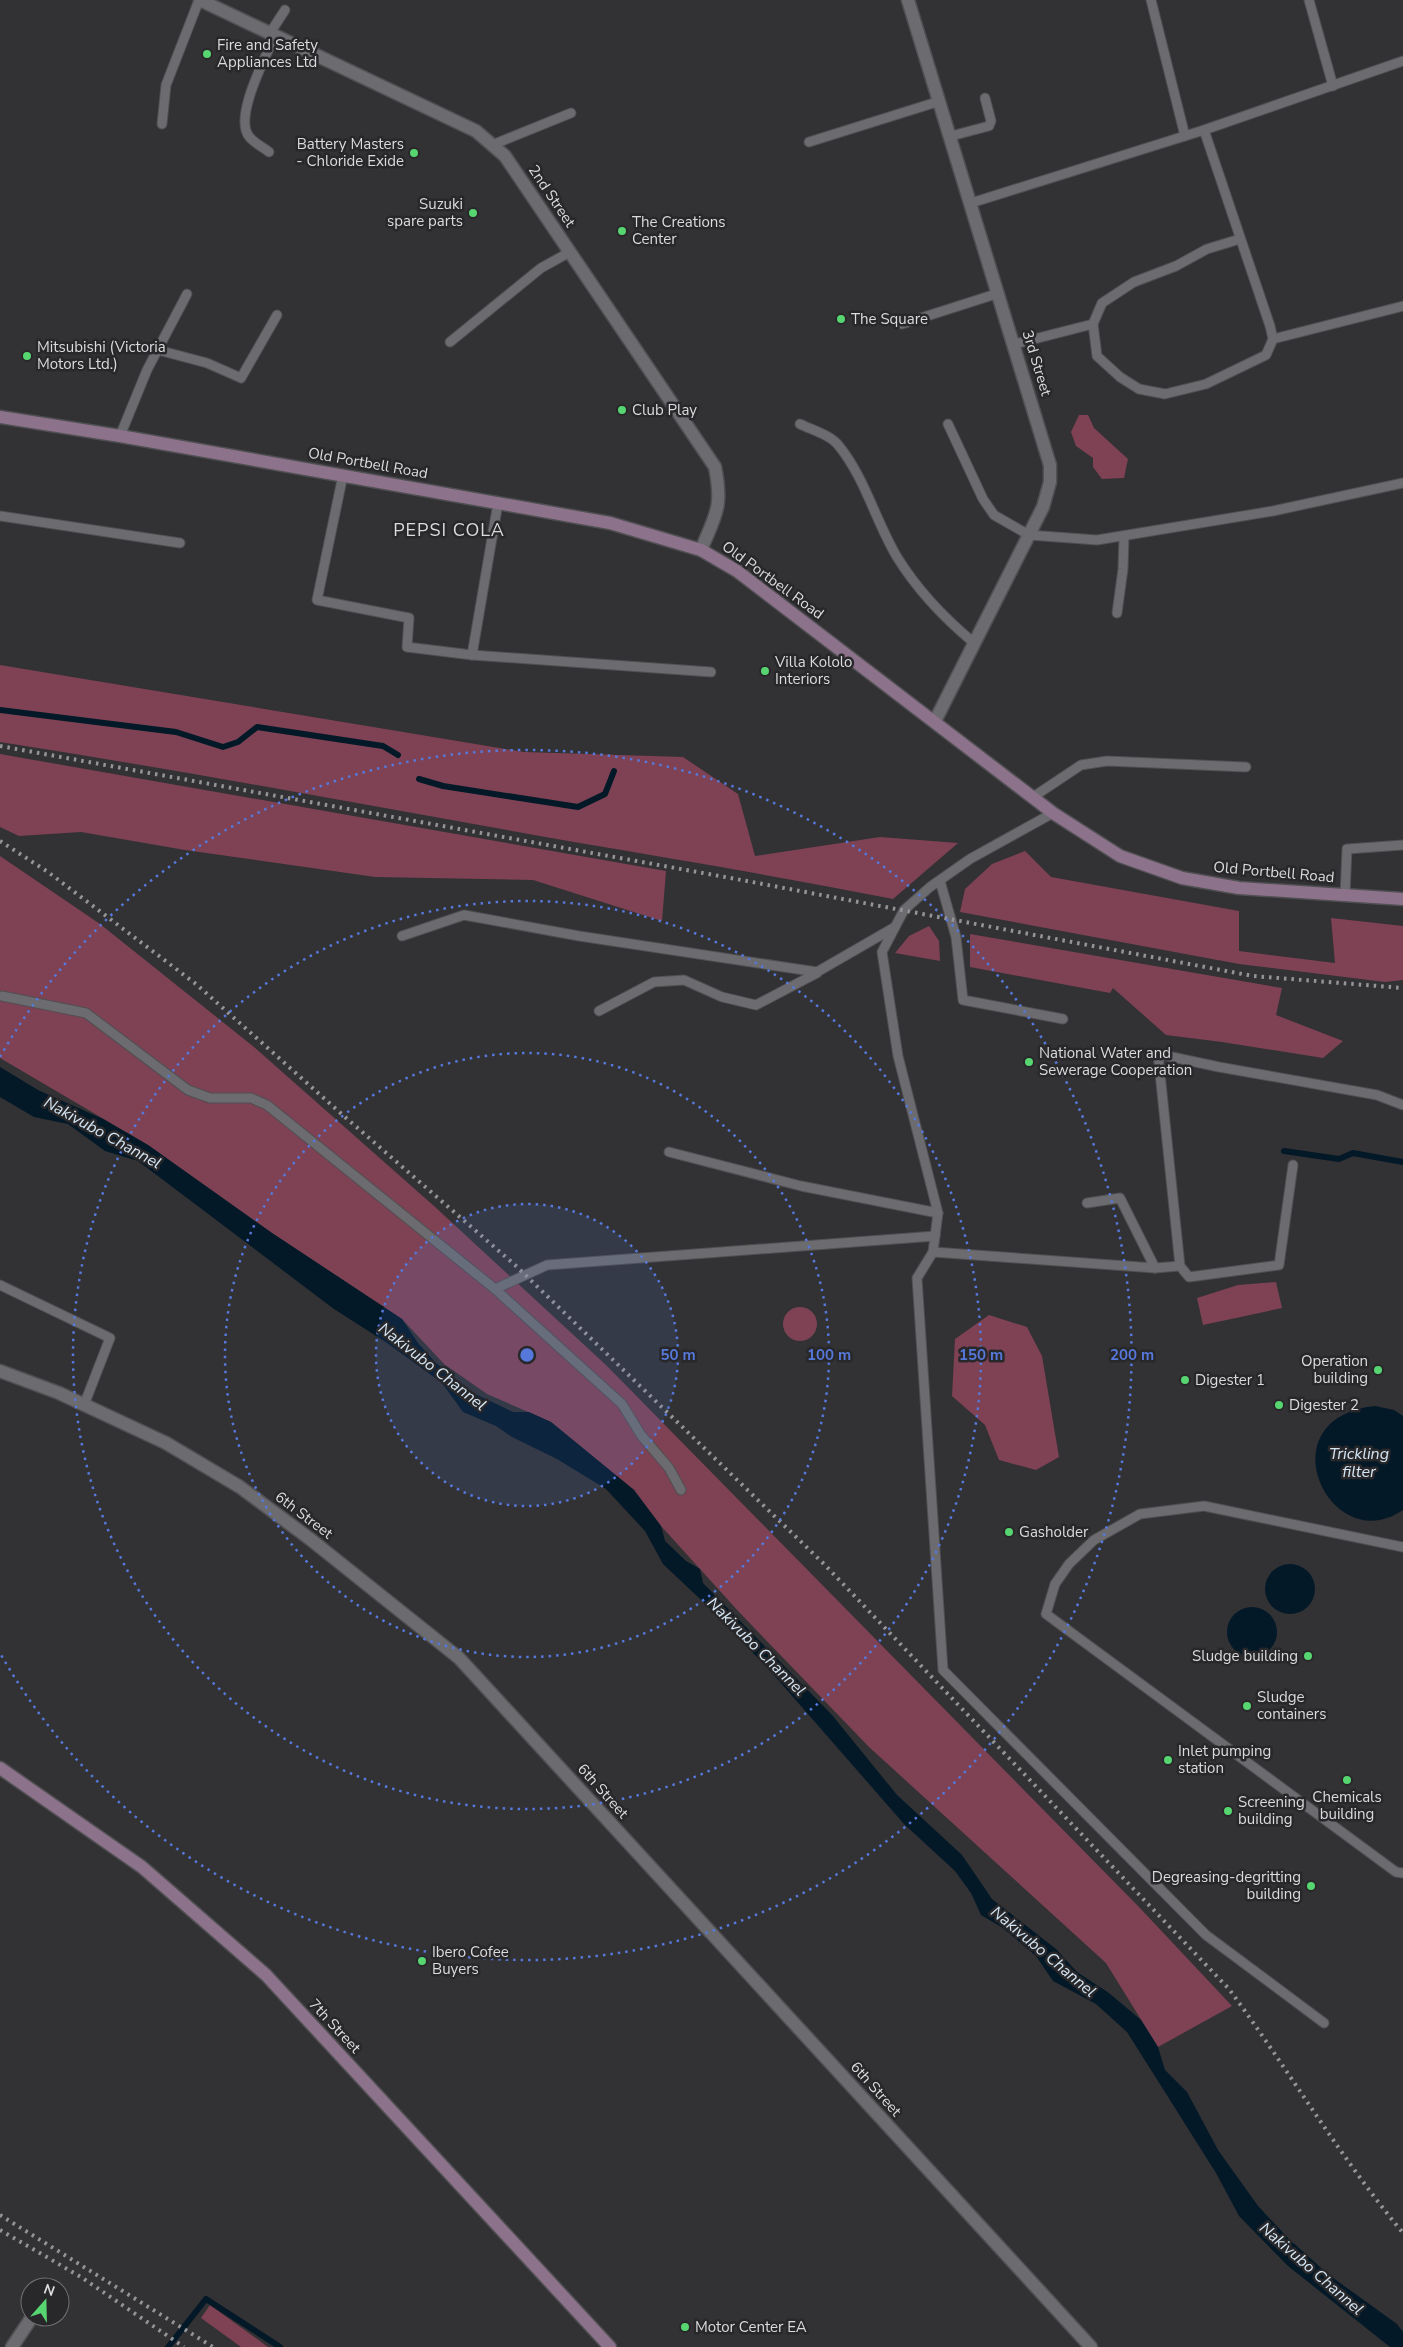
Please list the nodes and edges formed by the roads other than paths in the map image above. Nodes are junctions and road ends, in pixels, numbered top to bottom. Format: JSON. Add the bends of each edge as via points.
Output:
{"nodes":[{"id":1,"x":200,"y":0,"type":"edge"},
{"id":2,"x":908,"y":0,"type":"edge"},
{"id":3,"x":1151,"y":0,"type":"edge"},
{"id":4,"x":1309,"y":0,"type":"edge"},
{"id":5,"x":285,"y":10,"type":"dead end"},
{"id":6,"x":273,"y":34,"type":"junction"},
{"id":7,"x":1403,"y":62,"type":"edge"},
{"id":8,"x":1333,"y":86,"type":"junction"},
{"id":9,"x":985,"y":98,"type":"dead end"},
{"id":10,"x":940,"y":101,"type":"junction"},
{"id":11,"x":571,"y":113,"type":"dead end"},
{"id":12,"x":162,"y":124,"type":"dead end"},
{"id":13,"x":1204,"y":130,"type":"junction"},
{"id":14,"x":951,"y":136,"type":"junction"},
{"id":15,"x":1185,"y":136,"type":"junction"},
{"id":16,"x":809,"y":142,"type":"dead end"},
{"id":17,"x":492,"y":144,"type":"junction"},
{"id":18,"x":270,"y":152,"type":"dead end"},
{"id":19,"x":971,"y":204,"type":"junction"},
{"id":20,"x":1240,"y":239,"type":"junction"},
{"id":21,"x":570,"y":252,"type":"junction"},
{"id":22,"x":999,"y":293,"type":"junction"},
{"id":23,"x":187,"y":294,"type":"dead end"},
{"id":24,"x":1403,"y":306,"type":"edge"},
{"id":25,"x":277,"y":315,"type":"dead end"},
{"id":26,"x":902,"y":324,"type":"dead end"},
{"id":27,"x":1094,"y":324,"type":"junction"},
{"id":28,"x":1273,"y":339,"type":"junction"},
{"id":29,"x":450,"y":342,"type":"dead end"},
{"id":30,"x":1015,"y":344,"type":"junction"},
{"id":31,"x":158,"y":350,"type":"junction"},
{"id":32,"x":0,"y":417,"type":"edge"},
{"id":33,"x":800,"y":424,"type":"dead end"},
{"id":34,"x":948,"y":424,"type":"dead end"},
{"id":35,"x":120,"y":436,"type":"junction"},
{"id":36,"x":343,"y":475,"type":"junction"},
{"id":37,"x":1403,"y":483,"type":"edge"},
{"id":38,"x":498,"y":502,"type":"junction"},
{"id":39,"x":0,"y":516,"type":"edge"},
{"id":40,"x":1029,"y":535,"type":"junction"},
{"id":41,"x":1124,"y":536,"type":"junction"},
{"id":42,"x":180,"y":543,"type":"dead end"},
{"id":43,"x":701,"y":550,"type":"junction"},
{"id":44,"x":1116,"y":612,"type":"dead end"},
{"id":45,"x":973,"y":642,"type":"junction"},
{"id":46,"x":472,"y":655,"type":"junction"},
{"id":47,"x":711,"y":672,"type":"dead end"},
{"id":48,"x":935,"y":722,"type":"junction"},
{"id":49,"x":1246,"y":767,"type":"dead end"},
{"id":50,"x":1033,"y":798,"type":"junction"},
{"id":51,"x":1053,"y":813,"type":"junction"},
{"id":52,"x":1403,"y":845,"type":"edge"},
{"id":53,"x":940,"y":881,"type":"junction"},
{"id":54,"x":1345,"y":895,"type":"junction"},
{"id":55,"x":1403,"y":899,"type":"edge"},
{"id":56,"x":895,"y":927,"type":"junction"},
{"id":57,"x":402,"y":936,"type":"dead end"},
{"id":58,"x":817,"y":972,"type":"junction"},
{"id":59,"x":2,"y":996,"type":"dead end"},
{"id":60,"x":599,"y":1011,"type":"dead end"},
{"id":61,"x":1063,"y":1019,"type":"dead end"},
{"id":62,"x":1403,"y":1105,"type":"edge"},
{"id":63,"x":669,"y":1152,"type":"dead end"},
{"id":64,"x":1293,"y":1165,"type":"dead end"},
{"id":65,"x":1087,"y":1202,"type":"dead end"},
{"id":66,"x":938,"y":1213,"type":"junction"},
{"id":67,"x":935,"y":1236,"type":"junction"},
{"id":68,"x":933,"y":1252,"type":"junction"},
{"id":69,"x":1180,"y":1266,"type":"junction"},
{"id":70,"x":1154,"y":1268,"type":"junction"},
{"id":71,"x":0,"y":1285,"type":"edge"},
{"id":72,"x":495,"y":1289,"type":"junction"},
{"id":73,"x":0,"y":1371,"type":"edge"},
{"id":74,"x":84,"y":1405,"type":"junction"},
{"id":75,"x":681,"y":1490,"type":"dead end"},
{"id":76,"x":1403,"y":1547,"type":"edge"},
{"id":77,"x":0,"y":1768,"type":"edge"},
{"id":78,"x":1403,"y":1873,"type":"edge"},
{"id":79,"x":1324,"y":2023,"type":"dead end"},
{"id":80,"x":25,"y":2327,"type":"edge"},
{"id":81,"x":12,"y":2347,"type":"edge"},
{"id":82,"x":610,"y":2347,"type":"edge"},
{"id":83,"x":1091,"y":2347,"type":"edge"}],
"edges":[{"from":1,"to":6,"type":"street","name":"2nd Street"},
{"from":1,"to":12,"type":"lane","via":[[166,85]]},
{"from":2,"to":10,"type":"street","name":"3rd Street"},
{"from":3,"to":15,"type":"lane"},
{"from":4,"to":8,"type":"lane"},
{"from":5,"to":6,"type":"lane"},
{"from":6,"to":17,"type":"street","name":"2nd Street","via":[[476,131]]},
{"from":6,"to":18,"type":"lane","via":[[245,109],[244,124],[249,136]]},
{"from":7,"to":8,"type":"lane"},
{"from":8,"to":13,"type":"lane"},
{"from":9,"to":14,"type":"lane","via":[[991,121],[989,126]]},
{"from":10,"to":14,"type":"street","name":"3rd Street"},
{"from":10,"to":16,"type":"lane"},
{"from":11,"to":17,"type":"lane"},
{"from":13,"to":15,"type":"lane"},
{"from":13,"to":20,"type":"lane"},
{"from":14,"to":19,"type":"street","name":"3rd Street"},
{"from":15,"to":19,"type":"lane"},
{"from":17,"to":21,"type":"street","name":"2nd Street","via":[[505,156]]},
{"from":19,"to":22,"type":"street","name":"3rd Street"},
{"from":20,"to":27,"type":"lane","via":[[1207,249],[1176,266],[1134,282],[1102,303]]},
{"from":20,"to":28,"type":"lane"},
{"from":21,"to":29,"type":"lane","via":[[541,268]]},
{"from":21,"to":43,"type":"street","name":"2nd Street","via":[[716,467],[719,508]]},
{"from":22,"to":26,"type":"lane"},
{"from":22,"to":30,"type":"street","name":"3rd Street"},
{"from":23,"to":31,"type":"lane"},
{"from":24,"to":28,"type":"lane"},
{"from":25,"to":31,"type":"lane","via":[[241,378],[207,363]]},
{"from":27,"to":28,"type":"lane","via":[[1097,356],[1139,389],[1164,394],[1206,384],[1257,360],[1266,355]]},
{"from":27,"to":30,"type":"lane"},
{"from":30,"to":40,"type":"street","name":"3rd Street","via":[[1050,465],[1048,495]]},
{"from":31,"to":35,"type":"lane"},
{"from":32,"to":35,"type":"main road","name":"Old Portbell Road"},
{"from":33,"to":45,"type":"lane","via":[[839,444],[878,522],[917,588],[942,616]]},
{"from":34,"to":40,"type":"lane","via":[[983,500],[994,515]]},
{"from":35,"to":36,"type":"main road","name":"Old Portbell Road"},
{"from":36,"to":38,"type":"main road","name":"Old Portbell Road"},
{"from":36,"to":46,"type":"lane","via":[[316,600],[409,618],[407,647]]},
{"from":37,"to":41,"type":"lane","via":[[1273,511]]},
{"from":38,"to":43,"type":"main road","name":"Old Portbell Road","via":[[610,523]]},
{"from":38,"to":46,"type":"lane"},
{"from":39,"to":42,"type":"lane"},
{"from":40,"to":41,"type":"lane","via":[[1097,540]]},
{"from":40,"to":45,"type":"street","name":"3rd Street"},
{"from":41,"to":44,"type":"lane"},
{"from":43,"to":48,"type":"main road","name":"Old Portbell Road","via":[[737,571]]},
{"from":45,"to":48,"type":"street","name":"3rd Street"},
{"from":46,"to":47,"type":"lane"},
{"from":48,"to":50,"type":"main road","name":"Old Portbell Road"},
{"from":49,"to":50,"type":"lane","via":[[1089,763],[1081,765]]},
{"from":50,"to":51,"type":"main road","name":"Old Portbell Road"},
{"from":51,"to":53,"type":"lane","via":[[970,859]]},
{"from":51,"to":54,"type":"main road","name":"Old Portbell Road","via":[[1120,856],[1182,878],[1239,888]]},
{"from":52,"to":54,"type":"lane","via":[[1347,849]]},
{"from":53,"to":56,"type":"lane","via":[[904,910]]},
{"from":53,"to":61,"type":"lane","via":[[956,937],[963,1000]]},
{"from":54,"to":55,"type":"main road","name":"Old Portbell Road"},
{"from":56,"to":58,"type":"lane"},
{"from":56,"to":66,"type":"lane","via":[[882,952],[898,1056]]},
{"from":57,"to":58,"type":"lane","via":[[464,915]]},
{"from":58,"to":60,"type":"lane","via":[[756,1005],[722,997],[684,980],[654,982]]},
{"from":59,"to":72,"type":"lane","via":[[86,1013],[188,1090],[210,1098],[251,1098],[266,1105]]},
{"from":62,"to":69,"type":"lane","via":[[1377,1095],[1158,1054]]},
{"from":63,"to":66,"type":"lane","via":[[801,1186]]},
{"from":64,"to":69,"type":"lane","via":[[1279,1265],[1189,1277]]},
{"from":65,"to":70,"type":"lane","via":[[1120,1198]]},
{"from":66,"to":67,"type":"lane"},
{"from":67,"to":68,"type":"lane"},
{"from":67,"to":72,"type":"lane","via":[[547,1265]]},
{"from":68,"to":70,"type":"lane"},
{"from":68,"to":79,"type":"lane","via":[[917,1278],[943,1670],[1206,1935]]},
{"from":69,"to":70,"type":"lane"},
{"from":71,"to":74,"type":"lane","via":[[110,1338]]},
{"from":72,"to":75,"type":"lane","via":[[622,1404],[640,1435],[669,1468]]},
{"from":73,"to":74,"type":"street","name":"6th Street"},
{"from":74,"to":83,"type":"street","name":"6th Street","via":[[166,1443],[240,1487],[459,1658]]},
{"from":76,"to":78,"type":"lane","via":[[1204,1506],[1140,1514],[1094,1540],[1069,1564],[1055,1584],[1046,1614],[1396,1872]]},
{"from":77,"to":82,"type":"main road","name":"7th Street","via":[[142,1868],[266,1975]]},
{"from":80,"to":81,"type":"street"}]}
